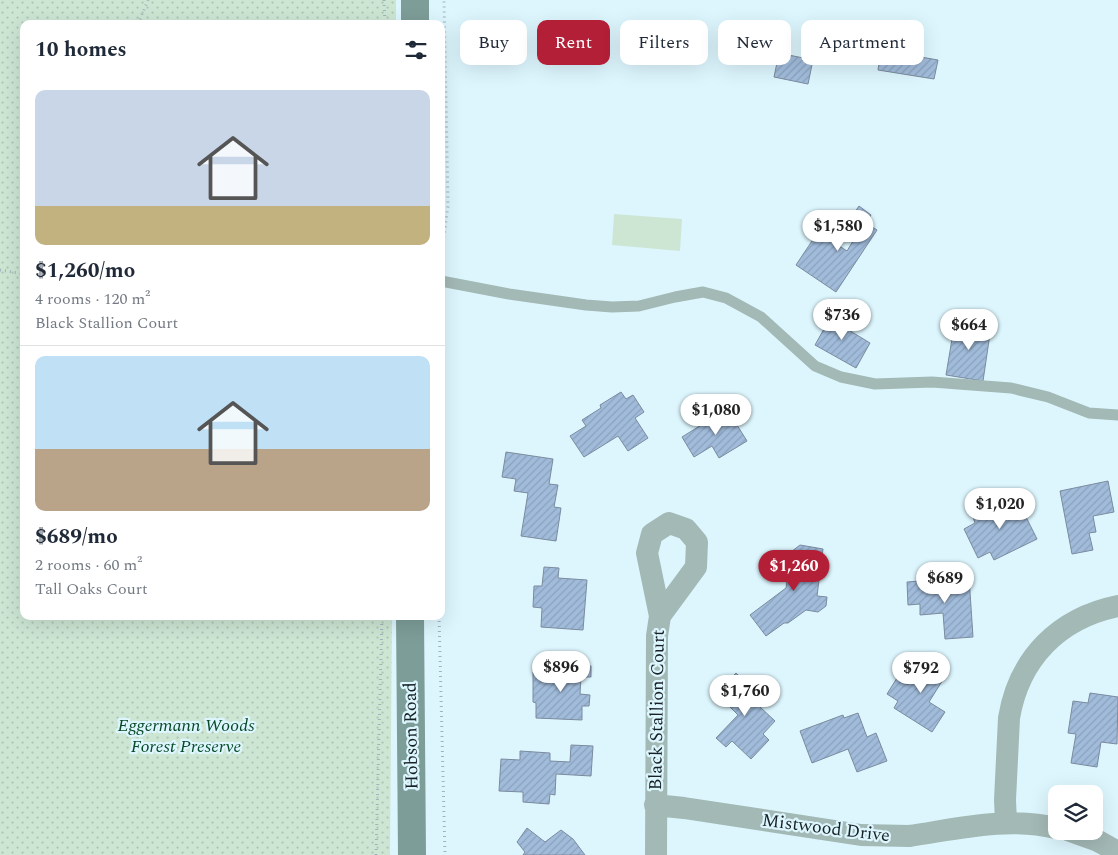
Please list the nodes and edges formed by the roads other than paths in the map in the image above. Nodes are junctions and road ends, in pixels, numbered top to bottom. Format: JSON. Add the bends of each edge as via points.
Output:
{"nodes":[{"id":1,"x":415,"y":0,"type":"edge"},
{"id":2,"x":415,"y":20,"type":"edge"},
{"id":3,"x":445,"y":282,"type":"edge"},
{"id":4,"x":1118,"y":415,"type":"edge"},
{"id":5,"x":1118,"y":606,"type":"edge"},
{"id":6,"x":660,"y":616,"type":"dead end"},
{"id":7,"x":410,"y":620,"type":"edge"},
{"id":8,"x":655,"y":805,"type":"junction"},
{"id":9,"x":1006,"y":822,"type":"junction"},
{"id":10,"x":1048,"y":826,"type":"edge"},
{"id":11,"x":1095,"y":840,"type":"edge"},
{"id":12,"x":1118,"y":852,"type":"edge"},
{"id":13,"x":412,"y":855,"type":"edge"},
{"id":14,"x":656,"y":855,"type":"edge"}],
"edges":[{"from":1,"to":2,"type":"main road"},
{"from":3,"to":4,"type":"lane","via":[[509,294],[612,307],[638,306],[703,292],[726,298],[761,317],[815,366],[841,377],[875,384],[932,382],[1011,388],[1048,397],[1089,413]]},
{"from":5,"to":9,"type":"street","via":[[1101,609],[1065,627],[1045,643],[1021,678],[1009,718]]},
{"from":6,"to":8,"type":"street","name":"Black Stallion Court"},
{"from":7,"to":13,"type":"main road","name":"Hobson Road"},
{"from":8,"to":9,"type":"street","name":"Mistwood Drive","via":[[894,837]]},
{"from":8,"to":14,"type":"street","name":"Black Stallion Court"},
{"from":9,"to":10,"type":"street","name":"Mistwood Drive"},
{"from":11,"to":12,"type":"street"}]}
